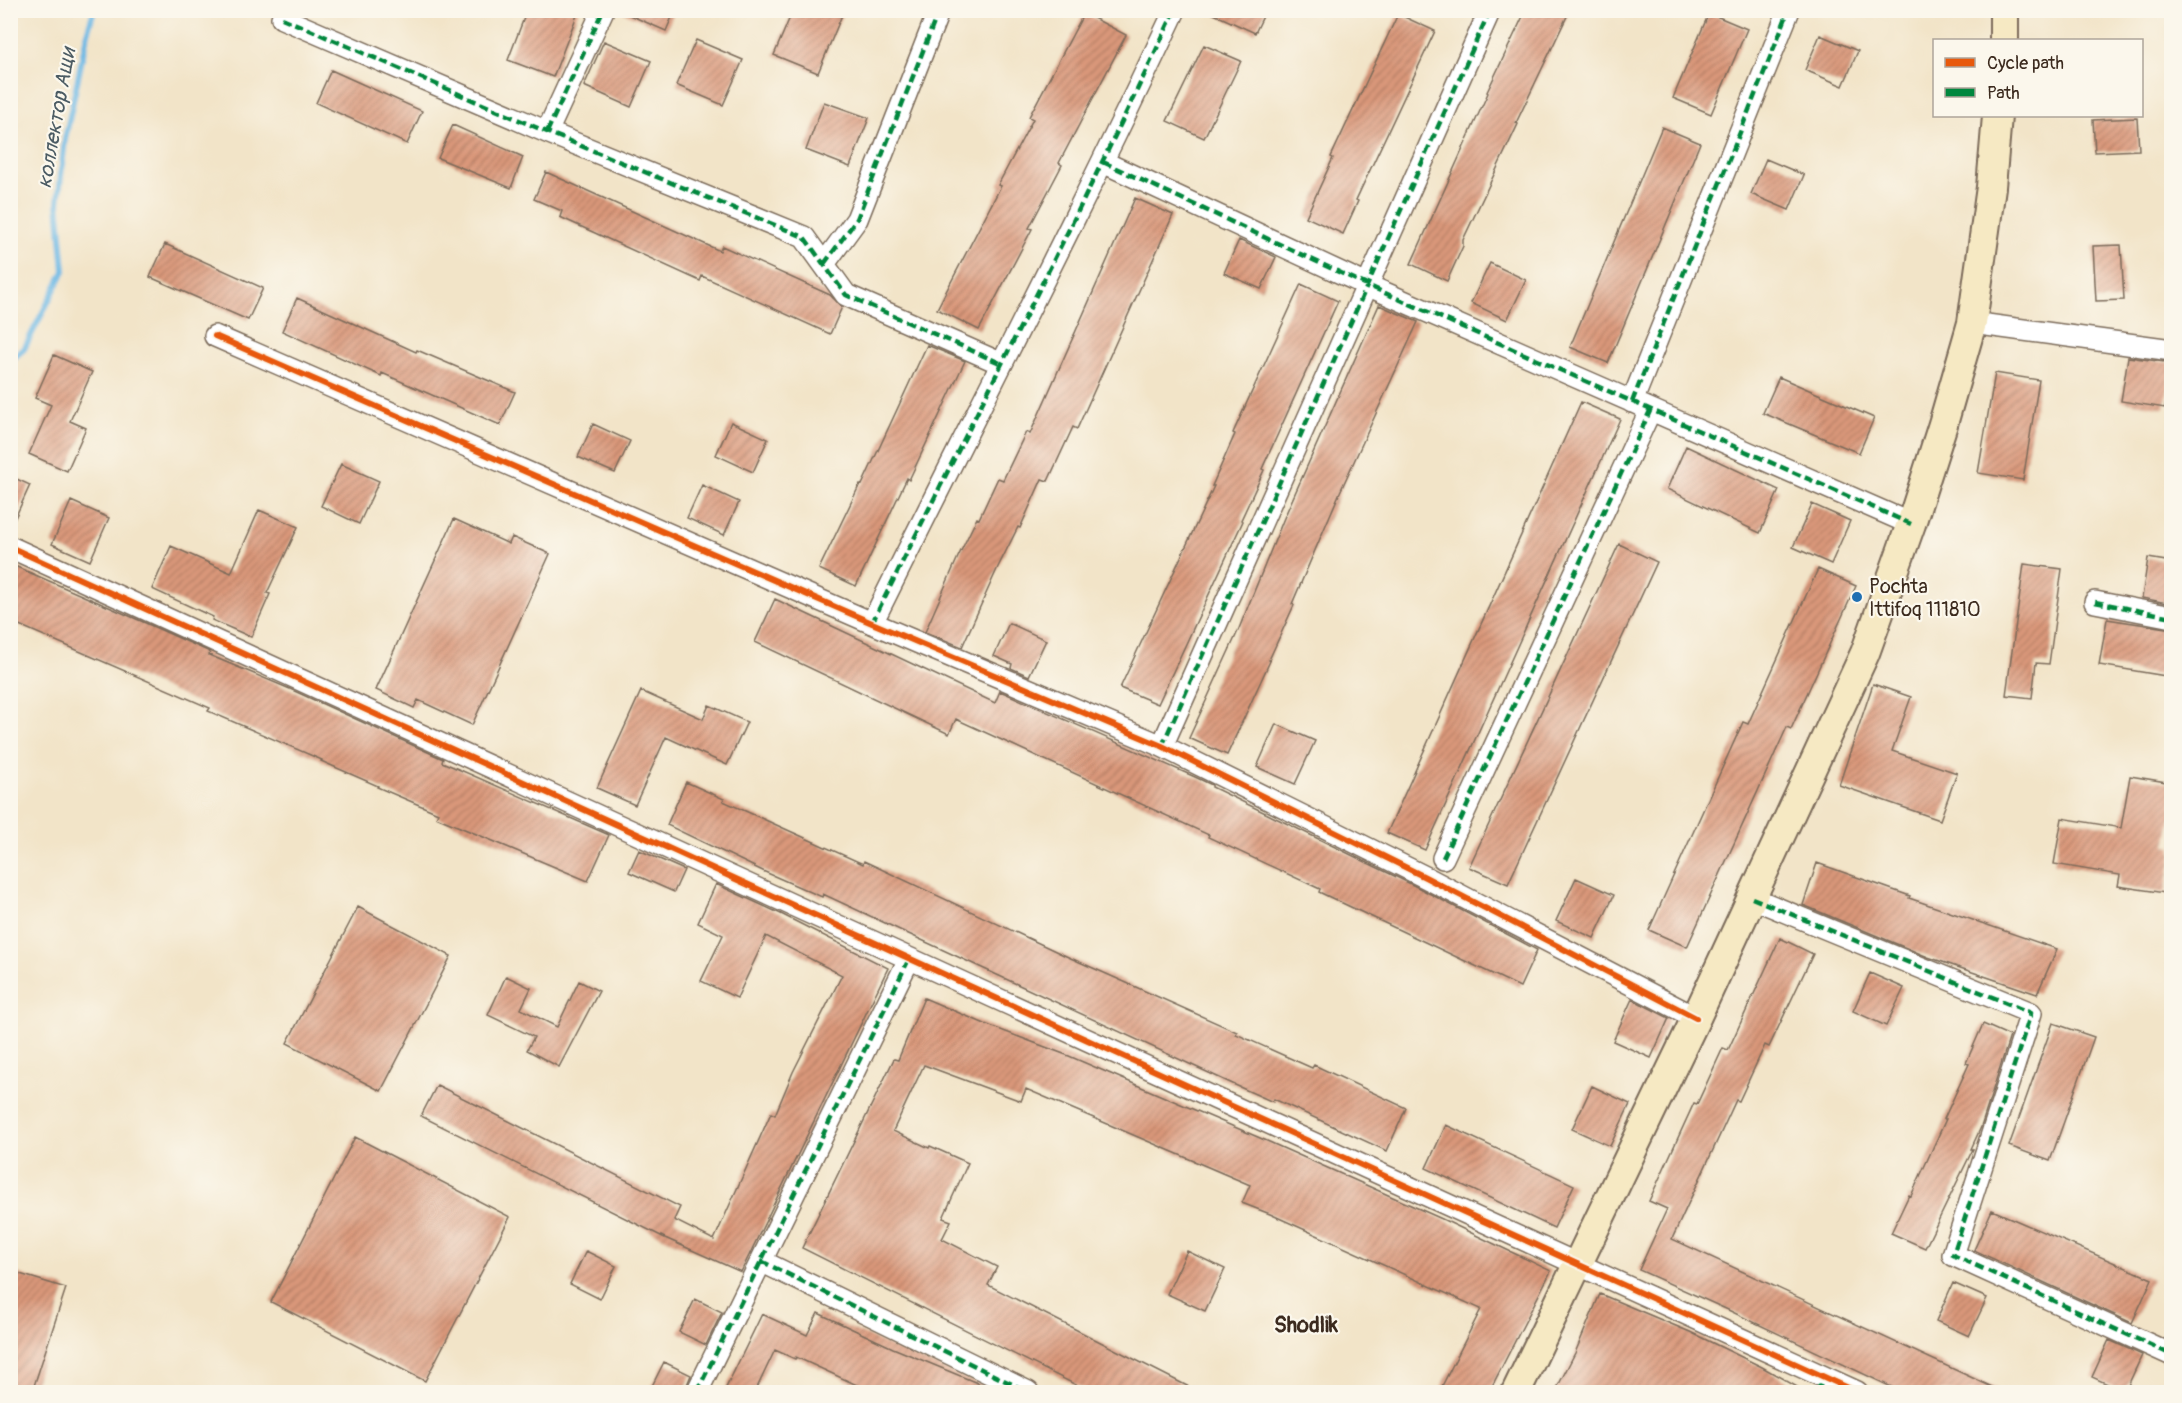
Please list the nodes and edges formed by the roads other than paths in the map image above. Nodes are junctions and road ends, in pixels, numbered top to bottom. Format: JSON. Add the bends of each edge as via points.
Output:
{"nodes":[{"id":1,"x":603,"y":10,"type":"edge"},
{"id":2,"x":939,"y":10,"type":"edge"},
{"id":3,"x":1175,"y":10,"type":"edge"},
{"id":4,"x":1490,"y":10,"type":"edge"},
{"id":5,"x":1789,"y":10,"type":"edge"},
{"id":6,"x":2004,"y":10,"type":"edge"},
{"id":7,"x":282,"y":18,"type":"dead end"},
{"id":8,"x":2004,"y":39,"type":"edge"},
{"id":9,"x":1997,"y":117,"type":"edge"},
{"id":10,"x":547,"y":132,"type":"junction"},
{"id":11,"x":1103,"y":162,"type":"junction"},
{"id":12,"x":824,"y":264,"type":"junction"},
{"id":13,"x":1369,"y":286,"type":"junction"},
{"id":14,"x":1972,"y":323,"type":"junction"},
{"id":15,"x":215,"y":336,"type":"dead end"},
{"id":16,"x":2172,"y":350,"type":"edge"},
{"id":17,"x":1000,"y":363,"type":"junction"},
{"id":18,"x":1641,"y":406,"type":"junction"},
{"id":19,"x":1911,"y":524,"type":"junction"},
{"id":20,"x":10,"y":547,"type":"edge"},
{"id":21,"x":2095,"y":602,"type":"dead end"},
{"id":22,"x":2172,"y":616,"type":"edge"},
{"id":23,"x":872,"y":623,"type":"junction"},
{"id":24,"x":1162,"y":746,"type":"junction"},
{"id":25,"x":1443,"y":858,"type":"dead end"},
{"id":26,"x":1752,"y":898,"type":"junction"},
{"id":27,"x":909,"y":959,"type":"junction"},
{"id":28,"x":1696,"y":1018,"type":"junction"},
{"id":29,"x":761,"y":1261,"type":"junction"},
{"id":30,"x":1577,"y":1266,"type":"junction"},
{"id":31,"x":2172,"y":1355,"type":"edge"},
{"id":32,"x":1820,"y":1385,"type":"edge"},
{"id":33,"x":696,"y":1392,"type":"edge"},
{"id":34,"x":1028,"y":1392,"type":"edge"},
{"id":35,"x":1516,"y":1392,"type":"edge"},
{"id":36,"x":1857,"y":1392,"type":"edge"}],
"edges":[{"from":1,"to":10,"type":"street"},
{"from":2,"to":12,"type":"street","via":[[857,219]]},
{"from":3,"to":11,"type":"street"},
{"from":4,"to":13,"type":"street"},
{"from":5,"to":18,"type":"street"},
{"from":6,"to":8,"type":"main road"},
{"from":7,"to":10,"type":"street"},
{"from":9,"to":14,"type":"main road"},
{"from":10,"to":12,"type":"street","via":[[804,237]]},
{"from":11,"to":13,"type":"street"},
{"from":11,"to":17,"type":"street"},
{"from":12,"to":17,"type":"street","via":[[846,295]]},
{"from":13,"to":18,"type":"street"},
{"from":13,"to":24,"type":"street"},
{"from":14,"to":16,"type":"street"},
{"from":14,"to":19,"type":"main road"},
{"from":15,"to":23,"type":"street"},
{"from":17,"to":23,"type":"street"},
{"from":18,"to":19,"type":"street"},
{"from":18,"to":25,"type":"street"},
{"from":19,"to":26,"type":"main road","via":[[1865,653]]},
{"from":20,"to":27,"type":"street"},
{"from":21,"to":22,"type":"street"},
{"from":23,"to":24,"type":"street"},
{"from":24,"to":28,"type":"street"},
{"from":26,"to":28,"type":"main road"},
{"from":26,"to":31,"type":"street","via":[[2031,1013],[1953,1255]]},
{"from":27,"to":29,"type":"street"},
{"from":27,"to":30,"type":"street"},
{"from":28,"to":30,"type":"main road"},
{"from":29,"to":33,"type":"street"},
{"from":29,"to":34,"type":"street"},
{"from":30,"to":32,"type":"street"},
{"from":30,"to":35,"type":"main road"},
{"from":32,"to":36,"type":"street"}]}
